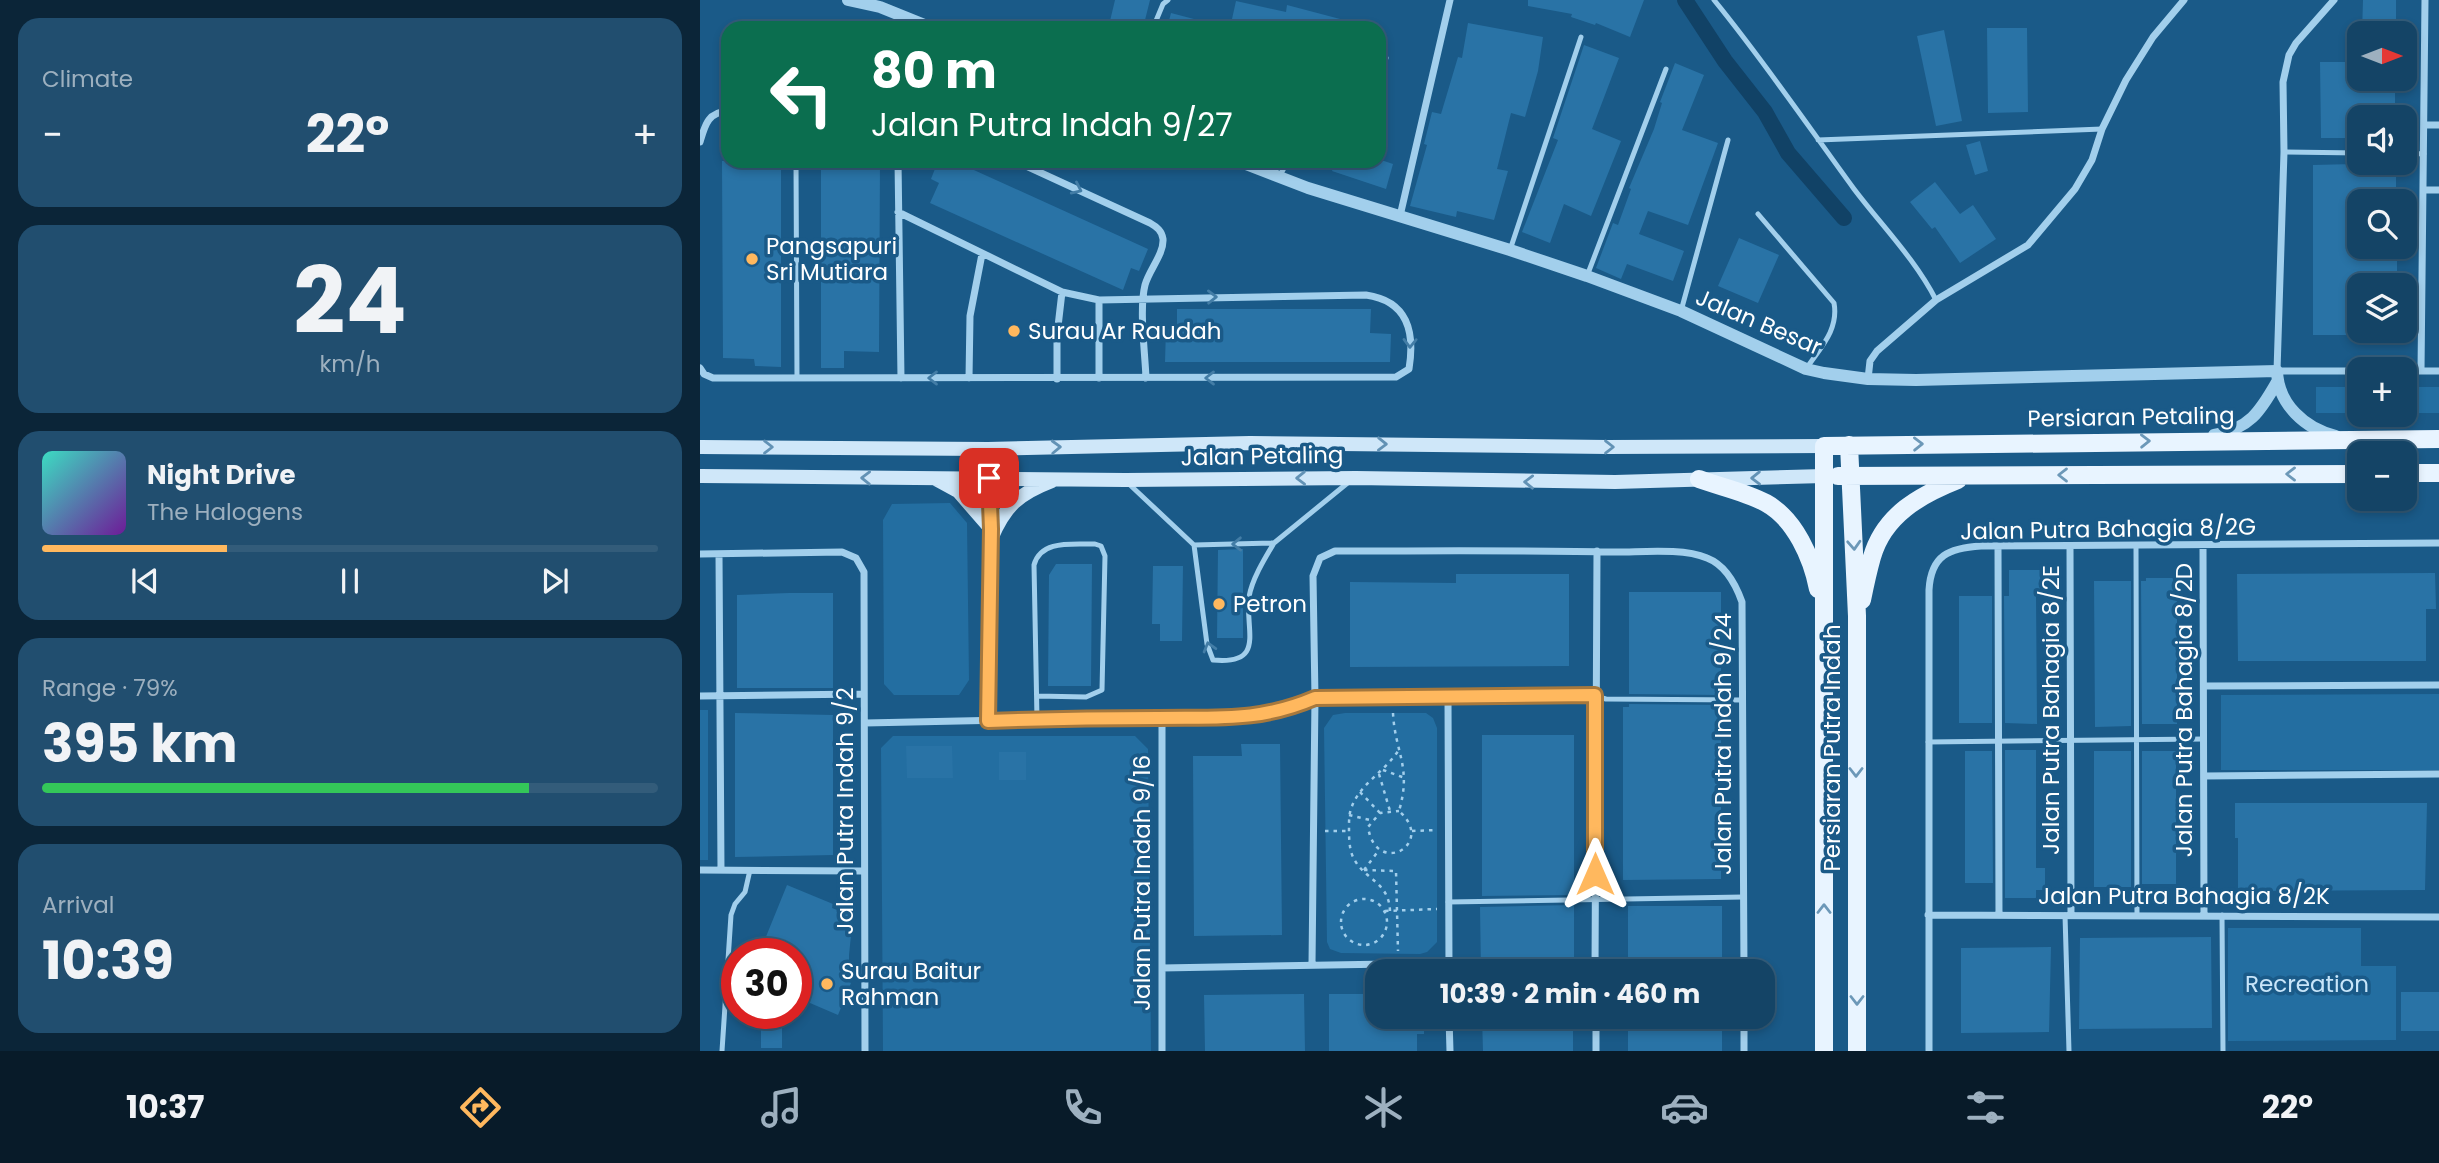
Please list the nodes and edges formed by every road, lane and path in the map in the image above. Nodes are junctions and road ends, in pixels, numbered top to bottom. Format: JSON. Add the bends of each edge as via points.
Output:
{"nodes":[{"id":1,"x":848,"y":0,"type":"edge"},
{"id":2,"x":1168,"y":0,"type":"edge"},
{"id":3,"x":1450,"y":0,"type":"edge"},
{"id":4,"x":1714,"y":0,"type":"edge"},
{"id":5,"x":2184,"y":0,"type":"edge"},
{"id":6,"x":2334,"y":0,"type":"edge"},
{"id":7,"x":2425,"y":0,"type":"edge"},
{"id":8,"x":914,"y":21,"type":"edge"},
{"id":9,"x":1156,"y":21,"type":"edge"},
{"id":10,"x":1581,"y":37,"type":"dead end"},
{"id":11,"x":1666,"y":69,"type":"dead end"},
{"id":12,"x":721,"y":111,"type":"edge"},
{"id":13,"x":2425,"y":125,"type":"junction"},
{"id":14,"x":2439,"y":125,"type":"edge"},
{"id":15,"x":2102,"y":129,"type":"junction"},
{"id":16,"x":1728,"y":140,"type":"dead end"},
{"id":17,"x":1818,"y":140,"type":"junction"},
{"id":18,"x":700,"y":142,"type":"edge"},
{"id":19,"x":2284,"y":152,"type":"junction"},
{"id":20,"x":2347,"y":153,"type":"edge"},
{"id":21,"x":2417,"y":154,"type":"edge"},
{"id":22,"x":2424,"y":154,"type":"junction"},
{"id":23,"x":796,"y":168,"type":"edge"},
{"id":24,"x":898,"y":168,"type":"edge"},
{"id":25,"x":1030,"y":168,"type":"edge"},
{"id":26,"x":1256,"y":168,"type":"edge"},
{"id":27,"x":1284,"y":168,"type":"edge"},
{"id":28,"x":1279,"y":177,"type":"junction"},
{"id":29,"x":2424,"y":190,"type":"junction"},
{"id":30,"x":2439,"y":190,"type":"edge"},
{"id":31,"x":898,"y":212,"type":"junction"},
{"id":32,"x":1758,"y":214,"type":"dead end"},
{"id":33,"x":1400,"y":216,"type":"junction"},
{"id":34,"x":1510,"y":250,"type":"junction"},
{"id":35,"x":982,"y":254,"type":"junction"},
{"id":36,"x":1587,"y":276,"type":"junction"},
{"id":37,"x":1062,"y":292,"type":"junction"},
{"id":38,"x":1144,"y":298,"type":"junction"},
{"id":39,"x":1099,"y":300,"type":"junction"},
{"id":40,"x":1936,"y":300,"type":"junction"},
{"id":41,"x":1681,"y":311,"type":"junction"},
{"id":42,"x":700,"y":369,"type":"edge"},
{"id":43,"x":1805,"y":369,"type":"junction"},
{"id":44,"x":2417,"y":371,"type":"edge"},
{"id":45,"x":2421,"y":371,"type":"junction"},
{"id":46,"x":2439,"y":371,"type":"edge"},
{"id":47,"x":2347,"y":372,"type":"edge"},
{"id":48,"x":2277,"y":377,"type":"junction"},
{"id":49,"x":797,"y":378,"type":"junction"},
{"id":50,"x":901,"y":378,"type":"junction"},
{"id":51,"x":969,"y":378,"type":"junction"},
{"id":52,"x":1100,"y":378,"type":"junction"},
{"id":53,"x":1146,"y":378,"type":"junction"},
{"id":54,"x":1057,"y":379,"type":"junction"},
{"id":55,"x":1868,"y":379,"type":"junction"},
{"id":56,"x":2346,"y":439,"type":"junction"},
{"id":57,"x":2439,"y":439,"type":"edge"},
{"id":58,"x":2190,"y":440,"type":"junction"},
{"id":59,"x":1849,"y":445,"type":"junction"},
{"id":60,"x":704,"y":446,"type":"edge"},
{"id":61,"x":1824,"y":446,"type":"junction"},
{"id":62,"x":988,"y":449,"type":"junction"},
{"id":63,"x":2417,"y":473,"type":"edge"},
{"id":64,"x":2439,"y":473,"type":"edge"},
{"id":65,"x":2347,"y":474,"type":"edge"},
{"id":66,"x":700,"y":476,"type":"edge"},
{"id":67,"x":1968,"y":476,"type":"junction"},
{"id":68,"x":1824,"y":477,"type":"junction"},
{"id":69,"x":1850,"y":477,"type":"junction"},
{"id":70,"x":989,"y":478,"type":"junction"},
{"id":71,"x":1059,"y":478,"type":"junction"},
{"id":72,"x":1356,"y":478,"type":"junction"},
{"id":73,"x":935,"y":479,"type":"junction"},
{"id":74,"x":1699,"y":479,"type":"junction"},
{"id":75,"x":1125,"y":480,"type":"junction"},
{"id":76,"x":991,"y":534,"type":"junction"},
{"id":77,"x":1274,"y":542,"type":"junction"},
{"id":78,"x":2439,"y":543,"type":"edge"},
{"id":79,"x":1194,"y":545,"type":"junction"},
{"id":80,"x":1998,"y":546,"type":"junction"},
{"id":81,"x":2203,"y":546,"type":"junction"},
{"id":82,"x":2070,"y":547,"type":"junction"},
{"id":83,"x":2136,"y":547,"type":"junction"},
{"id":84,"x":1597,"y":551,"type":"junction"},
{"id":85,"x":700,"y":554,"type":"edge"},
{"id":86,"x":719,"y":554,"type":"junction"},
{"id":87,"x":1857,"y":616,"type":"junction"},
{"id":88,"x":1823,"y":617,"type":"junction"},
{"id":89,"x":2439,"y":685,"type":"edge"},
{"id":90,"x":2203,"y":687,"type":"junction"},
{"id":91,"x":864,"y":694,"type":"junction"},
{"id":92,"x":719,"y":695,"type":"junction"},
{"id":93,"x":1595,"y":695,"type":"junction"},
{"id":94,"x":700,"y":696,"type":"edge"},
{"id":95,"x":1037,"y":696,"type":"junction"},
{"id":96,"x":1315,"y":698,"type":"junction"},
{"id":97,"x":1448,"y":698,"type":"junction"},
{"id":98,"x":1742,"y":700,"type":"junction"},
{"id":99,"x":1393,"y":713,"type":"dead end"},
{"id":100,"x":1162,"y":718,"type":"junction"},
{"id":101,"x":1037,"y":719,"type":"junction"},
{"id":102,"x":988,"y":721,"type":"junction"},
{"id":103,"x":865,"y":723,"type":"junction"},
{"id":104,"x":2204,"y":739,"type":"junction"},
{"id":105,"x":2071,"y":740,"type":"junction"},
{"id":106,"x":2136,"y":740,"type":"junction"},
{"id":107,"x":1999,"y":741,"type":"junction"},
{"id":108,"x":1928,"y":742,"type":"junction"},
{"id":109,"x":1400,"y":748,"type":"junction"},
{"id":110,"x":1384,"y":770,"type":"junction"},
{"id":111,"x":1379,"y":774,"type":"junction"},
{"id":112,"x":2439,"y":774,"type":"edge"},
{"id":113,"x":2203,"y":776,"type":"junction"},
{"id":114,"x":1405,"y":778,"type":"junction"},
{"id":115,"x":1360,"y":792,"type":"junction"},
{"id":116,"x":1390,"y":811,"type":"junction"},
{"id":117,"x":1399,"y":811,"type":"junction"},
{"id":118,"x":1380,"y":813,"type":"junction"},
{"id":119,"x":1349,"y":815,"type":"junction"},
{"id":120,"x":1371,"y":821,"type":"junction"},
{"id":121,"x":1437,"y":830,"type":"dead end"},
{"id":122,"x":1325,"y":831,"type":"dead end"},
{"id":123,"x":1349,"y":831,"type":"junction"},
{"id":124,"x":1412,"y":831,"type":"junction"},
{"id":125,"x":1379,"y":850,"type":"junction"},
{"id":126,"x":700,"y":870,"type":"edge"},
{"id":127,"x":721,"y":870,"type":"junction"},
{"id":128,"x":750,"y":870,"type":"junction"},
{"id":129,"x":1364,"y":870,"type":"junction"},
{"id":130,"x":863,"y":871,"type":"junction"},
{"id":131,"x":1743,"y":897,"type":"junction"},
{"id":132,"x":1595,"y":900,"type":"junction"},
{"id":133,"x":1448,"y":902,"type":"junction"},
{"id":134,"x":1437,"y":909,"type":"dead end"},
{"id":135,"x":1398,"y":910,"type":"junction"},
{"id":136,"x":1385,"y":911,"type":"junction"},
{"id":137,"x":1390,"y":911,"type":"junction"},
{"id":138,"x":1928,"y":915,"type":"junction"},
{"id":139,"x":1999,"y":915,"type":"junction"},
{"id":140,"x":2068,"y":915,"type":"junction"},
{"id":141,"x":2137,"y":915,"type":"junction"},
{"id":142,"x":2203,"y":915,"type":"junction"},
{"id":143,"x":2222,"y":915,"type":"junction"},
{"id":144,"x":2439,"y":917,"type":"edge"},
{"id":145,"x":1398,"y":954,"type":"dead end"},
{"id":146,"x":1449,"y":959,"type":"edge"},
{"id":147,"x":1595,"y":959,"type":"edge"},
{"id":148,"x":1744,"y":959,"type":"edge"},
{"id":149,"x":1312,"y":964,"type":"junction"},
{"id":150,"x":1365,"y":965,"type":"edge"},
{"id":151,"x":1162,"y":968,"type":"junction"},
{"id":152,"x":1449,"y":1029,"type":"edge"},
{"id":153,"x":1596,"y":1029,"type":"edge"},
{"id":154,"x":1744,"y":1029,"type":"edge"},
{"id":155,"x":722,"y":1051,"type":"edge"},
{"id":156,"x":865,"y":1051,"type":"edge"},
{"id":157,"x":1162,"y":1051,"type":"edge"},
{"id":158,"x":1450,"y":1051,"type":"edge"},
{"id":159,"x":1596,"y":1051,"type":"edge"},
{"id":160,"x":1744,"y":1051,"type":"edge"},
{"id":161,"x":1824,"y":1051,"type":"edge"},
{"id":162,"x":1857,"y":1051,"type":"edge"},
{"id":163,"x":1929,"y":1051,"type":"edge"},
{"id":164,"x":2069,"y":1051,"type":"edge"},
{"id":165,"x":2223,"y":1051,"type":"edge"}],
"edges":[{"from":1,"to":8,"type":"street"},
{"from":2,"to":9,"type":"lane"},
{"from":3,"to":33,"type":"street"},
{"from":4,"to":17,"type":"lane"},
{"from":5,"to":15,"type":"street","via":[[2153,37]]},
{"from":6,"to":19,"type":"street","via":[[2289,55],[2283,82]]},
{"from":7,"to":13,"type":"street"},
{"from":10,"to":34,"type":"lane"},
{"from":11,"to":36,"type":"lane"},
{"from":12,"to":18,"type":"street","via":[[711,115]]},
{"from":13,"to":14,"type":"street"},
{"from":13,"to":22,"type":"street"},
{"from":15,"to":17,"type":"lane"},
{"from":15,"to":40,"type":"street","via":[[2075,190],[2028,245]]},
{"from":16,"to":41,"type":"lane"},
{"from":17,"to":40,"type":"lane","via":[[1896,239]]},
{"from":19,"to":20,"type":"lane"},
{"from":19,"to":48,"type":"street"},
{"from":21,"to":22,"type":"lane"},
{"from":22,"to":29,"type":"street"},
{"from":23,"to":49,"type":"lane"},
{"from":24,"to":31,"type":"street"},
{"from":25,"to":38,"type":"street","one_way":true,"via":[[1158,227],[1163,243]]},
{"from":26,"to":28,"type":"street","name":"Jalan Besar"},
{"from":27,"to":28,"type":"lane"},
{"from":28,"to":33,"type":"street","name":"Jalan Besar"},
{"from":29,"to":30,"type":"street"},
{"from":29,"to":45,"type":"street"},
{"from":31,"to":35,"type":"street"},
{"from":31,"to":50,"type":"street"},
{"from":32,"to":43,"type":"lane","via":[[1834,303],[1833,329]]},
{"from":33,"to":34,"type":"street","name":"Jalan Besar"},
{"from":34,"to":36,"type":"street","name":"Jalan Besar"},
{"from":35,"to":37,"type":"street"},
{"from":35,"to":51,"type":"street","via":[[970,316]]},
{"from":36,"to":41,"type":"street","name":"Jalan Besar"},
{"from":37,"to":39,"type":"street"},
{"from":37,"to":54,"type":"street","via":[[1056,335]]},
{"from":38,"to":39,"type":"street"},
{"from":38,"to":53,"type":"street"},
{"from":38,"to":53,"type":"street","one_way":true,"via":[[1366,295],[1390,303],[1410,330],[1409,369],[1396,377]]},
{"from":39,"to":52,"type":"street"},
{"from":40,"to":55,"type":"street","via":[[1877,351],[1870,361]]},
{"from":41,"to":43,"type":"street","name":"Jalan Besar"},
{"from":42,"to":49,"type":"street","via":[[713,377]]},
{"from":43,"to":55,"type":"street","name":"Jalan Besar"},
{"from":44,"to":45,"type":"street"},
{"from":45,"to":46,"type":"street"},
{"from":47,"to":48,"type":"street"},
{"from":48,"to":55,"type":"street","name":"Jalan Besar"},
{"from":48,"to":56,"type":"street","via":[[2291,410],[2301,421]]},
{"from":48,"to":58,"type":"street","via":[[2247,423],[2234,432]]},
{"from":49,"to":50,"type":"street"},
{"from":51,"to":50,"type":"street","one_way":true},
{"from":51,"to":54,"type":"street"},
{"from":52,"to":53,"type":"street"},
{"from":52,"to":54,"type":"street"},
{"from":56,"to":57,"type":"main road","name":"Persiaran Petaling"},
{"from":56,"to":58,"type":"main road","name":"Persiaran Petaling"},
{"from":59,"to":58,"type":"main road","name":"Persiaran Petaling","one_way":true},
{"from":59,"to":61,"type":"main road","name":"Persiaran Petaling"},
{"from":59,"to":69,"type":"main road","name":"Persiaran Putra Indah"},
{"from":60,"to":62,"type":"main road","name":"Jalan Petaling","one_way":true},
{"from":62,"to":61,"type":"main road","name":"Jalan Petaling","one_way":true,"via":[[1250,443]]},
{"from":61,"to":68,"type":"main road","name":"Persiaran Putra Indah"},
{"from":62,"to":70,"type":"street"},
{"from":63,"to":64,"type":"main road"},
{"from":65,"to":67,"type":"main road","one_way":true},
{"from":73,"to":66,"type":"main road","name":"Jalan Petaling","one_way":true},
{"from":67,"to":69,"type":"main road"},
{"from":67,"to":87,"type":"main road","via":[[1916,500],[1888,524],[1871,557]]},
{"from":68,"to":69,"type":"main road"},
{"from":68,"to":74,"type":"main road","name":"Jalan Petaling","one_way":true},
{"from":68,"to":88,"type":"main road","name":"Persiaran Putra Indah"},
{"from":69,"to":87,"type":"main road","name":"Persiaran Putra Indah","one_way":true},
{"from":70,"to":71,"type":"main road","name":"Jalan Petaling"},
{"from":70,"to":73,"type":"main road","name":"Jalan Petaling"},
{"from":70,"to":76,"type":"street"},
{"from":71,"to":75,"type":"main road","name":"Jalan Petaling"},
{"from":71,"to":76,"type":"main road","via":[[1033,488],[1009,506]]},
{"from":74,"to":72,"type":"main road","name":"Jalan Petaling","one_way":true},
{"from":72,"to":75,"type":"main road","name":"Jalan Petaling","one_way":true},
{"from":72,"to":77,"type":"lane"},
{"from":73,"to":76,"type":"main road","via":[[958,491]]},
{"from":74,"to":88,"type":"main road","via":[[1755,498],[1787,522],[1809,558]]},
{"from":75,"to":79,"type":"lane"},
{"from":76,"to":102,"type":"street"},
{"from":77,"to":79,"type":"lane","one_way":true},
{"from":77,"to":79,"type":"lane","one_way":true,"via":[[1249,596],[1251,644],[1232,662],[1213,660],[1207,644]]},
{"from":78,"to":81,"type":"street","name":"Jalan Putra Bahagia 8/2G"},
{"from":80,"to":82,"type":"street","name":"Jalan Putra Bahagia 8/2G"},
{"from":80,"to":107,"type":"street"},
{"from":80,"to":108,"type":"street","name":"Jalan Putra Bahagia 8/2G","via":[[1962,547],[1934,566]]},
{"from":81,"to":83,"type":"street","name":"Jalan Putra Bahagia 8/2G"},
{"from":81,"to":90,"type":"street","name":"Jalan Putra Bahagia 8/2D"},
{"from":82,"to":83,"type":"street","name":"Jalan Putra Bahagia 8/2G"},
{"from":82,"to":105,"type":"street","name":"Jalan Putra Bahagia 8/2E"},
{"from":83,"to":106,"type":"lane"},
{"from":84,"to":93,"type":"street"},
{"from":84,"to":96,"type":"street","name":"Jalan Putra Indah 9/24","via":[[1335,551],[1320,558],[1313,576]]},
{"from":84,"to":98,"type":"street","name":"Jalan Putra Indah 9/24","via":[[1703,556],[1731,578],[1742,602]]},
{"from":85,"to":86,"type":"street"},
{"from":86,"to":91,"type":"street","name":"Jalan Putra Indah 9/2","via":[[842,552],[856,558],[864,572]]},
{"from":86,"to":92,"type":"street"},
{"from":87,"to":162,"type":"main road","name":"Persiaran Putra Indah","one_way":true},
{"from":161,"to":88,"type":"main road","name":"Persiaran Putra Indah","one_way":true},
{"from":89,"to":90,"type":"street"},
{"from":90,"to":104,"type":"street","name":"Jalan Putra Bahagia 8/2D"},
{"from":91,"to":92,"type":"street"},
{"from":91,"to":103,"type":"street","name":"Jalan Putra Indah 9/2"},
{"from":92,"to":94,"type":"street"},
{"from":92,"to":127,"type":"street"},
{"from":93,"to":97,"type":"street"},
{"from":93,"to":98,"type":"lane","via":[[1606,699]]},
{"from":93,"to":132,"type":"street"},
{"from":95,"to":95,"type":"lane","via":[[1037,556],[1052,546],[1101,546],[1105,556],[1102,690],[1086,697]]},
{"from":95,"to":101,"type":"lane"},
{"from":96,"to":97,"type":"street"},
{"from":96,"to":100,"type":"street","via":[[1263,715]]},
{"from":96,"to":149,"type":"street"},
{"from":97,"to":133,"type":"street"},
{"from":98,"to":131,"type":"street","name":"Jalan Putra Indah 9/24"},
{"from":99,"to":109,"type":"path"},
{"from":100,"to":101,"type":"street"},
{"from":100,"to":151,"type":"street","name":"Jalan Putra Indah 9/16"},
{"from":101,"to":102,"type":"street"},
{"from":102,"to":103,"type":"street"},
{"from":103,"to":130,"type":"street","name":"Jalan Putra Indah 9/2"},
{"from":104,"to":106,"type":"lane"},
{"from":104,"to":113,"type":"street","name":"Jalan Putra Bahagia 8/2D"},
{"from":105,"to":106,"type":"lane"},
{"from":105,"to":107,"type":"lane"},
{"from":105,"to":140,"type":"street","name":"Jalan Putra Bahagia 8/2E"},
{"from":106,"to":141,"type":"lane"},
{"from":107,"to":108,"type":"lane"},
{"from":107,"to":139,"type":"street"},
{"from":108,"to":138,"type":"street","name":"Jalan Putra Bahagia 8/2G"},
{"from":109,"to":110,"type":"path"},
{"from":109,"to":114,"type":"path"},
{"from":110,"to":111,"type":"path"},
{"from":110,"to":114,"type":"path"},
{"from":111,"to":115,"type":"path"},
{"from":111,"to":116,"type":"path"},
{"from":112,"to":113,"type":"street"},
{"from":113,"to":142,"type":"street","name":"Jalan Putra Bahagia 8/2D"},
{"from":114,"to":117,"type":"path"},
{"from":115,"to":118,"type":"path"},
{"from":115,"to":119,"type":"path"},
{"from":116,"to":117,"type":"path"},
{"from":116,"to":118,"type":"path"},
{"from":117,"to":124,"type":"path"},
{"from":118,"to":120,"type":"path"},
{"from":119,"to":120,"type":"path"},
{"from":119,"to":123,"type":"path"},
{"from":120,"to":125,"type":"path","via":[[1369,835]]},
{"from":121,"to":124,"type":"path"},
{"from":122,"to":123,"type":"path"},
{"from":123,"to":129,"type":"path","via":[[1353,857]]},
{"from":124,"to":125,"type":"path","via":[[1411,840],[1399,852]]},
{"from":125,"to":129,"type":"path"},
{"from":126,"to":127,"type":"street"},
{"from":127,"to":128,"type":"street"},
{"from":128,"to":130,"type":"street"},
{"from":128,"to":155,"type":"lane","via":[[745,892],[731,915]]},
{"from":129,"to":135,"type":"path","via":[[1396,872]]},
{"from":129,"to":137,"type":"path","via":[[1387,895]]},
{"from":130,"to":156,"type":"street","name":"Jalan Putra Indah 9/2"},
{"from":131,"to":132,"type":"lane"},
{"from":131,"to":148,"type":"street","name":"Jalan Putra Indah 9/24"},
{"from":132,"to":133,"type":"lane"},
{"from":132,"to":147,"type":"street"},
{"from":133,"to":146,"type":"street"},
{"from":134,"to":135,"type":"path"},
{"from":135,"to":137,"type":"path"},
{"from":135,"to":145,"type":"path"},
{"from":136,"to":136,"type":"path","via":[[1372,899],[1355,899],[1343,910],[1341,927],[1353,943],[1370,945],[1383,937]]},
{"from":136,"to":137,"type":"path"},
{"from":138,"to":139,"type":"street","name":"Jalan Putra Bahagia 8/2K"},
{"from":138,"to":163,"type":"street","name":"Jalan Putra Bahagia 8/2G"},
{"from":139,"to":140,"type":"street","name":"Jalan Putra Bahagia 8/2K"},
{"from":140,"to":141,"type":"street","name":"Jalan Putra Bahagia 8/2K"},
{"from":140,"to":164,"type":"lane"},
{"from":141,"to":142,"type":"street","name":"Jalan Putra Bahagia 8/2K"},
{"from":142,"to":143,"type":"street","name":"Jalan Putra Bahagia 8/2K"},
{"from":143,"to":144,"type":"street","name":"Jalan Putra Bahagia 8/2K"},
{"from":143,"to":165,"type":"lane"},
{"from":149,"to":150,"type":"street"},
{"from":149,"to":151,"type":"street"},
{"from":151,"to":157,"type":"street","name":"Jalan Putra Indah 9/16"},
{"from":152,"to":158,"type":"street"},
{"from":153,"to":159,"type":"street"},
{"from":154,"to":160,"type":"street"}]}
